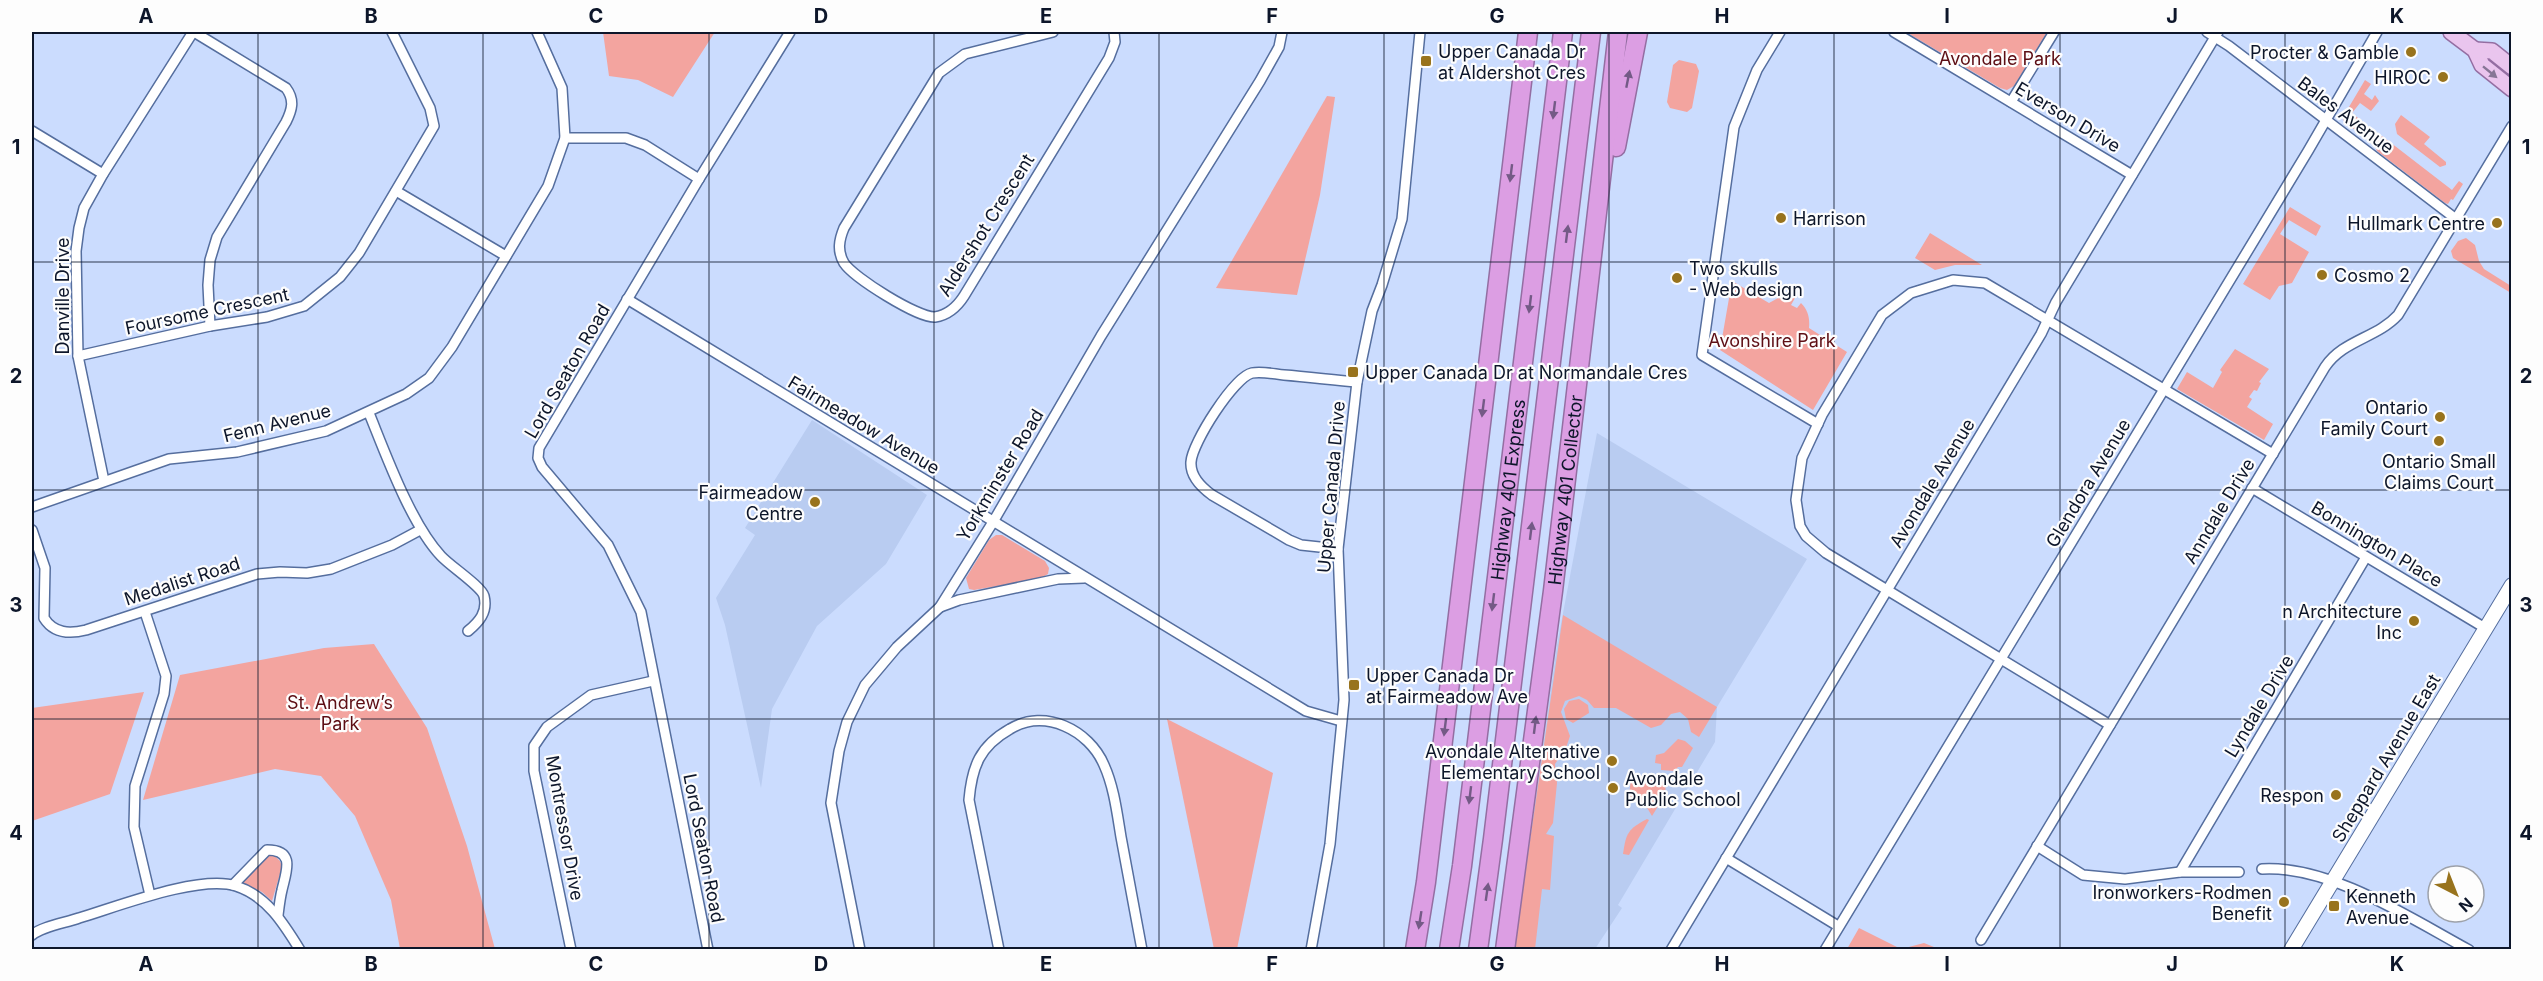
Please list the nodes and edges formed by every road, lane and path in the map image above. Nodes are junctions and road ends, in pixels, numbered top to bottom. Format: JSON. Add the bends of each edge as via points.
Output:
{"nodes":[{"id":1,"x":194,"y":32,"type":"edge"},
{"id":2,"x":392,"y":32,"type":"edge"},
{"id":3,"x":537,"y":32,"type":"edge"},
{"id":4,"x":790,"y":32,"type":"edge"},
{"id":5,"x":1053,"y":32,"type":"edge"},
{"id":6,"x":1114,"y":32,"type":"edge"},
{"id":7,"x":1282,"y":32,"type":"edge"},
{"id":8,"x":1420,"y":32,"type":"edge"},
{"id":9,"x":1528,"y":32,"type":"edge"},
{"id":10,"x":1563,"y":32,"type":"edge"},
{"id":11,"x":1591,"y":32,"type":"edge"},
{"id":12,"x":1618,"y":32,"type":"edge"},
{"id":13,"x":1638,"y":32,"type":"edge"},
{"id":14,"x":1780,"y":32,"type":"edge"},
{"id":15,"x":1894,"y":32,"type":"edge"},
{"id":16,"x":2054,"y":32,"type":"edge"},
{"id":17,"x":2377,"y":32,"type":"edge"},
{"id":18,"x":2451,"y":32,"type":"edge"},
{"id":19,"x":2214,"y":33,"type":"edge"},
{"id":20,"x":2475,"y":50,"type":"junction"},
{"id":21,"x":2511,"y":67,"type":"edge"},
{"id":22,"x":2511,"y":89,"type":"edge"},
{"id":23,"x":2011,"y":102,"type":"junction"},
{"id":24,"x":2326,"y":120,"type":"junction"},
{"id":25,"x":2511,"y":126,"type":"edge"},
{"id":26,"x":32,"y":130,"type":"edge"},
{"id":27,"x":565,"y":138,"type":"junction"},
{"id":28,"x":103,"y":174,"type":"junction"},
{"id":29,"x":2132,"y":175,"type":"junction"},
{"id":30,"x":699,"y":178,"type":"junction"},
{"id":31,"x":396,"y":191,"type":"junction"},
{"id":32,"x":2456,"y":219,"type":"junction"},
{"id":33,"x":506,"y":256,"type":"junction"},
{"id":34,"x":627,"y":300,"type":"junction"},
{"id":35,"x":2048,"y":319,"type":"junction"},
{"id":36,"x":210,"y":327,"type":"junction"},
{"id":37,"x":78,"y":356,"type":"junction"},
{"id":38,"x":1357,"y":382,"type":"junction"},
{"id":39,"x":2164,"y":388,"type":"junction"},
{"id":40,"x":369,"y":413,"type":"junction"},
{"id":41,"x":1818,"y":424,"type":"junction"},
{"id":42,"x":2273,"y":454,"type":"junction"},
{"id":43,"x":104,"y":481,"type":"junction"},
{"id":44,"x":2252,"y":488,"type":"junction"},
{"id":45,"x":1563,"y":489,"type":"junction"},
{"id":46,"x":32,"y":507,"type":"edge"},
{"id":47,"x":993,"y":522,"type":"junction"},
{"id":48,"x":32,"y":530,"type":"edge"},
{"id":49,"x":420,"y":530,"type":"junction"},
{"id":50,"x":1338,"y":549,"type":"junction"},
{"id":51,"x":2366,"y":557,"type":"junction"},
{"id":52,"x":1085,"y":578,"type":"junction"},
{"id":53,"x":2511,"y":585,"type":"edge"},
{"id":54,"x":1888,"y":589,"type":"junction"},
{"id":55,"x":939,"y":607,"type":"junction"},
{"id":56,"x":145,"y":612,"type":"junction"},
{"id":57,"x":2486,"y":628,"type":"junction"},
{"id":58,"x":468,"y":631,"type":"dead end"},
{"id":59,"x":2002,"y":657,"type":"junction"},
{"id":60,"x":654,"y":681,"type":"junction"},
{"id":61,"x":1341,"y":721,"type":"junction"},
{"id":62,"x":2110,"y":725,"type":"junction"},
{"id":63,"x":2037,"y":846,"type":"junction"},
{"id":64,"x":1726,"y":858,"type":"junction"},
{"id":65,"x":2262,"y":869,"type":"dead end"},
{"id":66,"x":2180,"y":872,"type":"junction"},
{"id":67,"x":2239,"y":872,"type":"dead end"},
{"id":68,"x":2331,"y":881,"type":"junction"},
{"id":69,"x":233,"y":885,"type":"junction"},
{"id":70,"x":150,"y":895,"type":"junction"},
{"id":71,"x":278,"y":915,"type":"junction"},
{"id":72,"x":1838,"y":926,"type":"junction"},
{"id":73,"x":32,"y":935,"type":"edge"},
{"id":74,"x":1981,"y":940,"type":"dead end"},
{"id":75,"x":300,"y":950,"type":"edge"},
{"id":76,"x":571,"y":950,"type":"edge"},
{"id":77,"x":708,"y":950,"type":"edge"},
{"id":78,"x":860,"y":950,"type":"edge"},
{"id":79,"x":999,"y":950,"type":"edge"},
{"id":80,"x":1142,"y":950,"type":"edge"},
{"id":81,"x":1311,"y":950,"type":"edge"},
{"id":82,"x":1415,"y":950,"type":"edge"},
{"id":83,"x":1449,"y":950,"type":"edge"},
{"id":84,"x":1478,"y":950,"type":"edge"},
{"id":85,"x":1505,"y":950,"type":"edge"},
{"id":86,"x":1671,"y":950,"type":"edge"},
{"id":87,"x":1825,"y":950,"type":"edge"},
{"id":88,"x":2290,"y":950,"type":"edge"},
{"id":89,"x":2469,"y":950,"type":"edge"}],
"edges":[{"from":1,"to":28,"type":"street","name":"Danville Drive"},
{"from":1,"to":36,"type":"street","via":[[286,88],[292,96],[292,112],[215,243],[208,285]]},
{"from":2,"to":31,"type":"street","name":"Foursome Crescent","via":[[430,108],[434,126]]},
{"from":3,"to":27,"type":"street","via":[[562,88]]},
{"from":4,"to":30,"type":"street","name":"Lord Seaton Road"},
{"from":5,"to":6,"type":"street","name":"Aldershot Crescent","via":[[965,54],[939,73],[844,228],[839,242],[841,255],[853,273],[916,313],[936,317],[948,314],[964,296],[1109,58]]},
{"from":7,"to":47,"type":"street","name":"Yorkminster Road","via":[[1279,47],[1260,81],[1086,361]]},
{"from":8,"to":38,"type":"street","name":"Upper Canada Drive","via":[[1402,219],[1372,311]]},
{"from":9,"to":82,"type":"highway","one_way":true,"via":[[1428,870]]},
{"from":10,"to":83,"type":"highway","name":"Highway 401 Express","one_way":true},
{"from":84,"to":11,"type":"highway","name":"Highway 401 Express","one_way":true},
{"from":12,"to":45,"type":"highway","name":"Highway 401 Collector"},
{"from":45,"to":13,"type":"highway","one_way":true,"via":[[1578,437],[1608,193]]},
{"from":14,"to":41,"type":"street","via":[[1757,70],[1734,128],[1702,355]]},
{"from":15,"to":23,"type":"street","name":"Everson Drive"},
{"from":16,"to":23,"type":"street"},
{"from":17,"to":24,"type":"street","name":"Glendora Avenue"},
{"from":18,"to":20,"type":"main road"},
{"from":19,"to":24,"type":"street","name":"Bales Avenue"},
{"from":19,"to":29,"type":"street","name":"Avondale Avenue"},
{"from":20,"to":21,"type":"main road","via":[[2492,51]]},
{"from":20,"to":22,"type":"main road","one_way":true,"via":[[2482,65]]},
{"from":23,"to":29,"type":"street","name":"Everson Drive"},
{"from":24,"to":32,"type":"street","name":"Bales Avenue"},
{"from":24,"to":39,"type":"street","name":"Glendora Avenue"},
{"from":25,"to":32,"type":"street","name":"Anndale Drive"},
{"from":26,"to":28,"type":"street"},
{"from":27,"to":30,"type":"street","via":[[626,138]]},
{"from":27,"to":33,"type":"street","name":"Fenn Avenue","via":[[551,179]]},
{"from":28,"to":37,"type":"street","name":"Danville Drive","via":[[84,208],[79,228]]},
{"from":29,"to":35,"type":"street","name":"Avondale Avenue"},
{"from":30,"to":34,"type":"street","name":"Lord Seaton Road"},
{"from":31,"to":33,"type":"street"},
{"from":31,"to":36,"type":"street","name":"Foursome Crescent","via":[[359,253],[340,277],[314,299],[290,312]]},
{"from":32,"to":42,"type":"street","name":"Anndale Drive","via":[[2398,315],[2334,355]]},
{"from":33,"to":40,"type":"street","name":"Fenn Avenue","via":[[435,371],[417,388]]},
{"from":34,"to":47,"type":"street","name":"Fairmeadow Avenue"},
{"from":34,"to":60,"type":"street","name":"Lord Seaton Road","via":[[545,435],[538,458],[546,474],[613,553],[641,612]]},
{"from":35,"to":39,"type":"street"},
{"from":35,"to":41,"type":"street","via":[[1985,283],[1953,280],[1911,292],[1882,315]]},
{"from":35,"to":54,"type":"street","name":"Avondale Avenue"},
{"from":36,"to":37,"type":"street","name":"Foursome Crescent"},
{"from":37,"to":43,"type":"street","name":"Danville Drive"},
{"from":38,"to":50,"type":"street","name":"Upper Canada Drive"},
{"from":38,"to":50,"type":"street","via":[[1262,373],[1244,376],[1217,411],[1191,460],[1196,479],[1212,495],[1289,540]]},
{"from":39,"to":42,"type":"street"},
{"from":39,"to":59,"type":"street","name":"Glendora Avenue"},
{"from":40,"to":43,"type":"street","name":"Fenn Avenue","via":[[315,435],[228,453],[169,459]]},
{"from":40,"to":49,"type":"street"},
{"from":41,"to":54,"type":"street","via":[[1802,458],[1796,501],[1800,526],[1826,553]]},
{"from":42,"to":44,"type":"street","name":"Anndale Drive"},
{"from":43,"to":46,"type":"street","name":"Fenn Avenue"},
{"from":44,"to":51,"type":"street","name":"Bonnington Place"},
{"from":44,"to":62,"type":"street","name":"Anndale Drive"},
{"from":85,"to":45,"type":"highway","name":"Highway 401 Collector","one_way":true},
{"from":47,"to":52,"type":"street","name":"Fairmeadow Avenue"},
{"from":47,"to":55,"type":"street","name":"Yorkminster Road"},
{"from":48,"to":56,"type":"street","name":"Medalist Road","via":[[45,568],[44,618],[55,630],[86,630]]},
{"from":49,"to":56,"type":"street","name":"Medalist Road","via":[[331,569],[257,574]]},
{"from":49,"to":58,"type":"street","via":[[441,556],[481,589],[485,607],[480,621]]},
{"from":50,"to":61,"type":"street","name":"Upper Canada Drive","via":[[1344,700]]},
{"from":51,"to":57,"type":"street","name":"Bonnington Place"},
{"from":51,"to":66,"type":"street","name":"Lyndale Drive"},
{"from":52,"to":55,"type":"street","via":[[1058,579]]},
{"from":52,"to":61,"type":"street","name":"Fairmeadow Avenue","via":[[1306,711]]},
{"from":53,"to":57,"type":"main road","name":"Sheppard Avenue East"},
{"from":54,"to":59,"type":"street"},
{"from":54,"to":64,"type":"street","name":"Avondale Avenue"},
{"from":55,"to":78,"type":"street","name":"Yorkminster Road","via":[[865,684],[847,722],[839,751],[831,803]]},
{"from":56,"to":70,"type":"street","via":[[166,676],[135,786],[134,827]]},
{"from":57,"to":68,"type":"main road","name":"Sheppard Avenue East"},
{"from":59,"to":62,"type":"street"},
{"from":59,"to":72,"type":"street","name":"Glendora Avenue"},
{"from":60,"to":76,"type":"street","name":"Montressor Drive","via":[[591,695],[548,727],[534,746],[534,771]]},
{"from":60,"to":77,"type":"street","name":"Lord Seaton Road"},
{"from":61,"to":81,"type":"street","name":"Upper Canada Drive","via":[[1330,844]]},
{"from":62,"to":63,"type":"street","name":"Anndale Drive"},
{"from":63,"to":66,"type":"street","via":[[2083,875],[2125,879]]},
{"from":63,"to":74,"type":"street","name":"Anndale Drive"},
{"from":64,"to":72,"type":"street"},
{"from":64,"to":86,"type":"street","name":"Avondale Avenue"},
{"from":65,"to":68,"type":"street","via":[[2282,868]]},
{"from":66,"to":67,"type":"street"},
{"from":68,"to":88,"type":"main road","name":"Sheppard Avenue East"},
{"from":68,"to":89,"type":"street"},
{"from":69,"to":70,"type":"street","via":[[215,884]]},
{"from":69,"to":71,"type":"street"},
{"from":69,"to":71,"type":"street","via":[[267,850],[276,850],[289,868]]},
{"from":70,"to":73,"type":"street"},
{"from":71,"to":75,"type":"street"},
{"from":72,"to":87,"type":"street","name":"Glendora Avenue"},
{"from":79,"to":80,"type":"street","via":[[969,800],[971,780],[977,761],[993,740],[1019,723],[1044,720],[1073,729],[1097,752],[1104,765]]}]}
